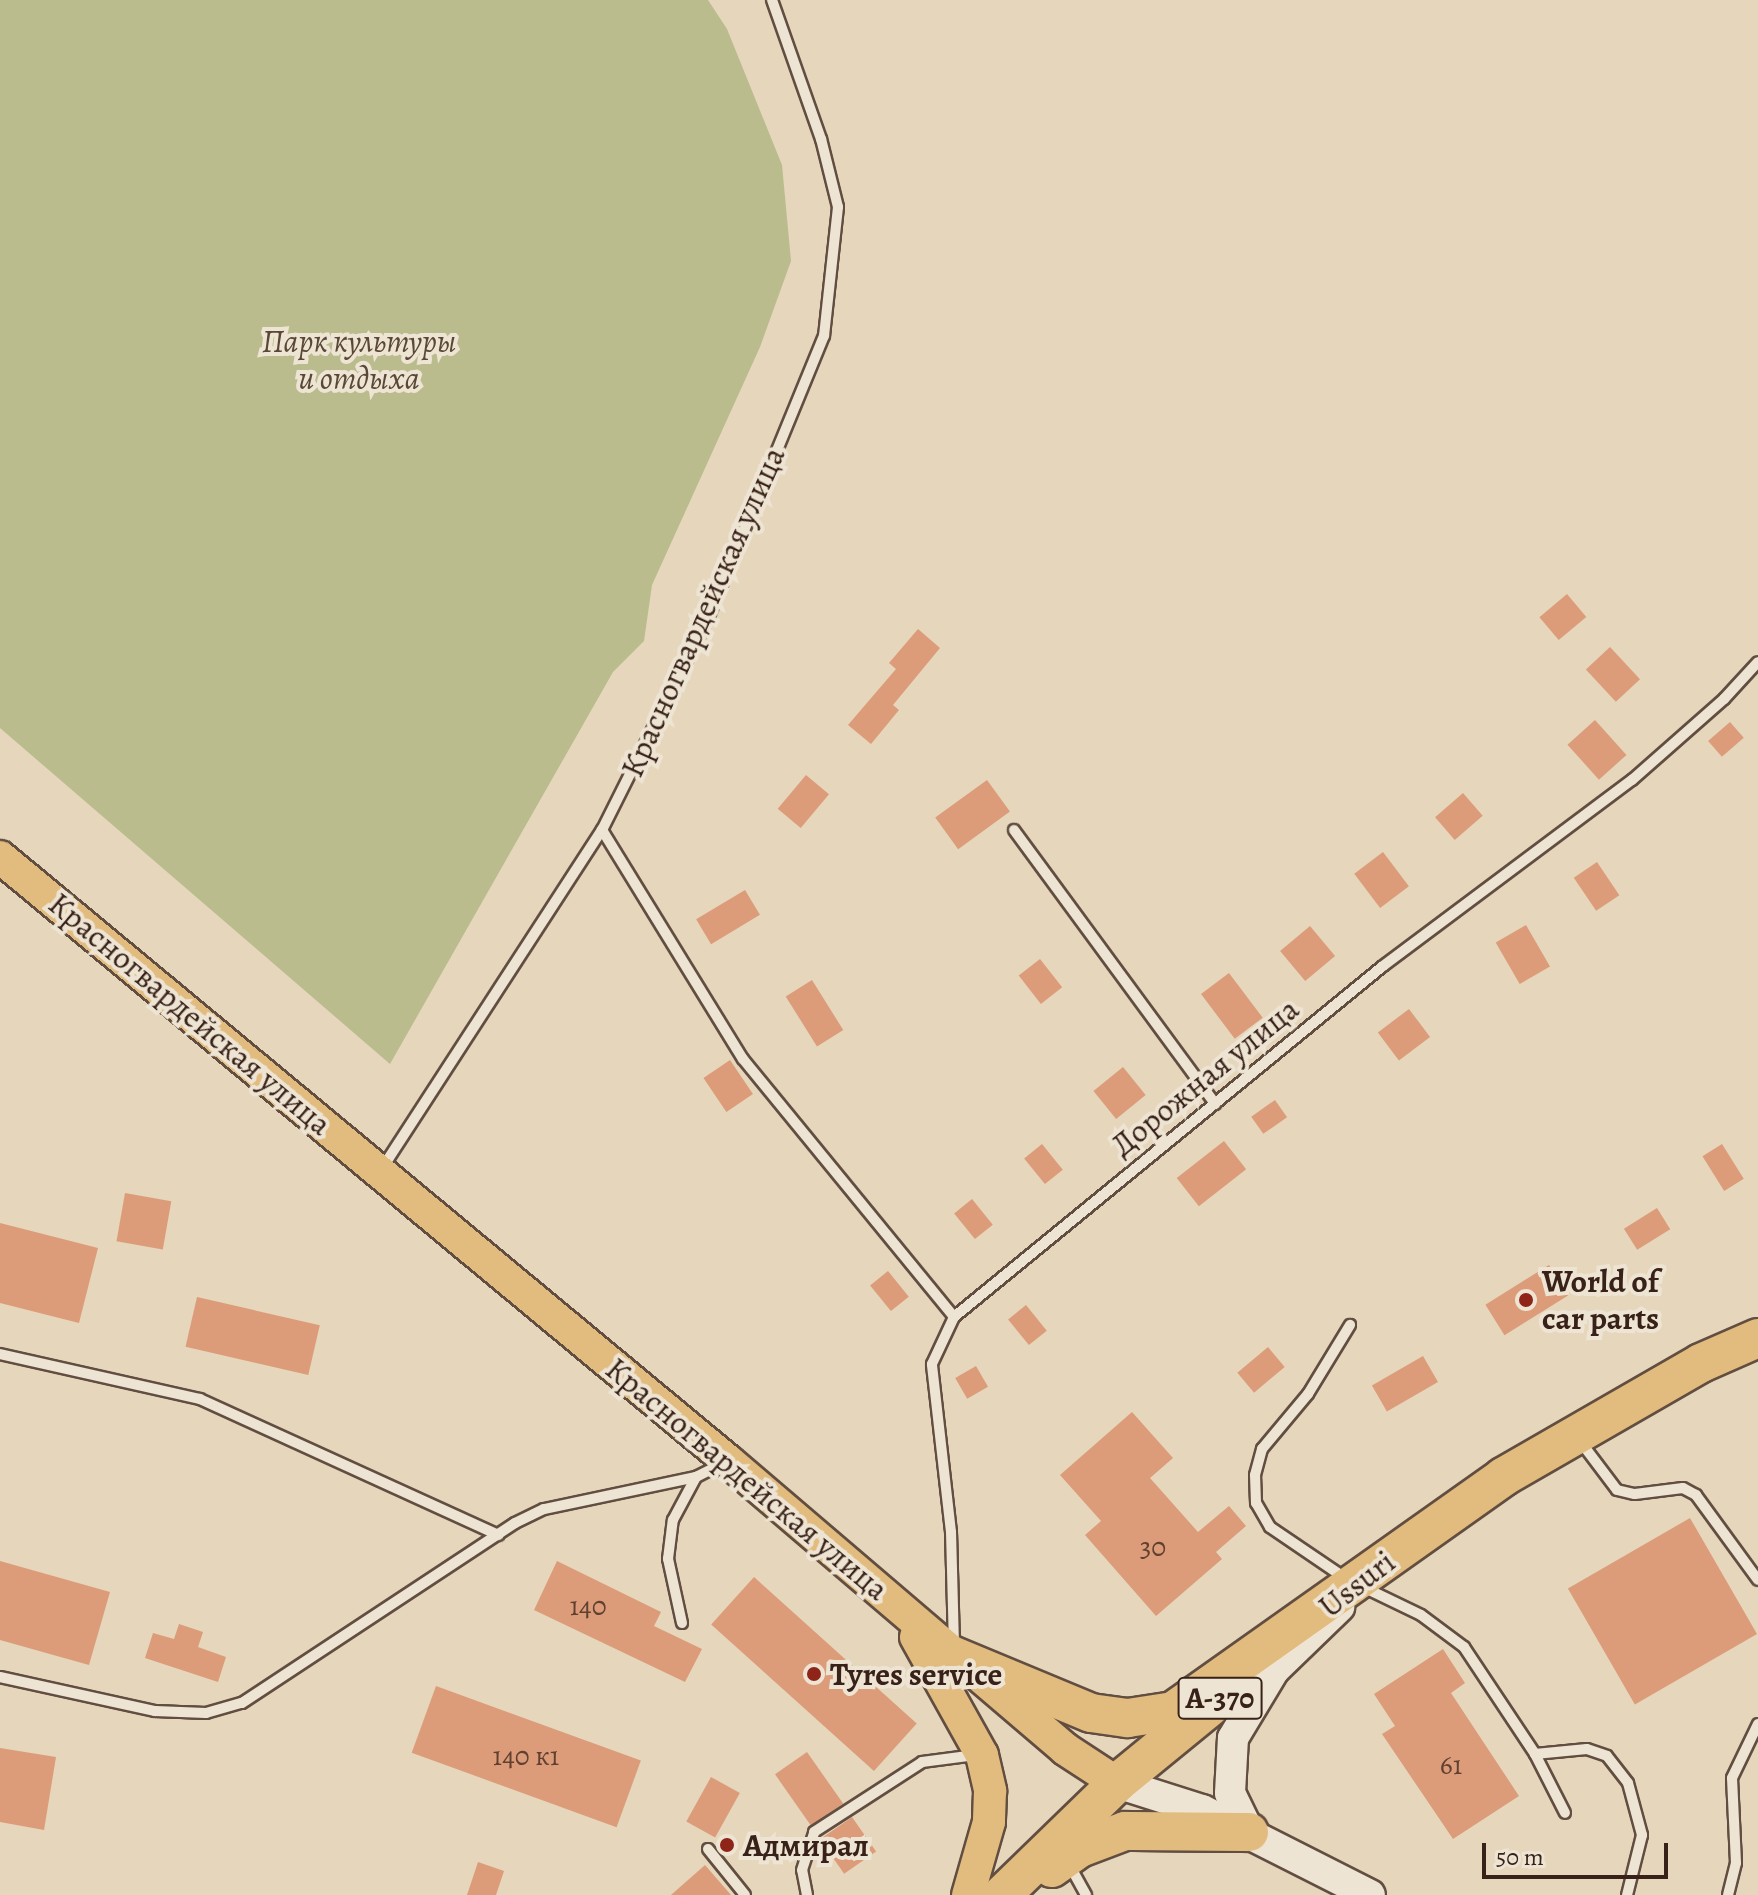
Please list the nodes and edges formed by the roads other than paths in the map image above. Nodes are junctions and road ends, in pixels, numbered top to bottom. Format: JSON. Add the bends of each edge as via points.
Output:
{"nodes":[{"id":1,"x":772,"y":0,"type":"edge"},
{"id":2,"x":1758,"y":662,"type":"edge"},
{"id":3,"x":602,"y":830,"type":"junction"},
{"id":4,"x":1014,"y":830,"type":"dead end"},
{"id":5,"x":0,"y":857,"type":"edge"},
{"id":6,"x":1215,"y":1104,"type":"junction"},
{"id":7,"x":379,"y":1172,"type":"junction"},
{"id":8,"x":954,"y":1317,"type":"junction"},
{"id":9,"x":1350,"y":1325,"type":"dead end"},
{"id":10,"x":1758,"y":1338,"type":"edge"},
{"id":11,"x":0,"y":1354,"type":"edge"},
{"id":12,"x":1574,"y":1434,"type":"junction"},
{"id":13,"x":728,"y":1461,"type":"junction"},
{"id":14,"x":696,"y":1477,"type":"junction"},
{"id":15,"x":498,"y":1535,"type":"junction"},
{"id":16,"x":1758,"y":1580,"type":"edge"},
{"id":17,"x":1357,"y":1584,"type":"junction"},
{"id":18,"x":888,"y":1599,"type":"junction"},
{"id":19,"x":1321,"y":1611,"type":"junction"},
{"id":20,"x":682,"y":1623,"type":"dead end"},
{"id":21,"x":954,"y":1656,"type":"junction"},
{"id":22,"x":0,"y":1677,"type":"edge"},
{"id":23,"x":1758,"y":1724,"type":"edge"},
{"id":24,"x":1535,"y":1754,"type":"junction"},
{"id":25,"x":982,"y":1755,"type":"junction"},
{"id":26,"x":1117,"y":1783,"type":"junction"},
{"id":27,"x":1565,"y":1813,"type":"dead end"},
{"id":28,"x":1249,"y":1832,"type":"junction"},
{"id":29,"x":708,"y":1849,"type":"dead end"},
{"id":30,"x":1065,"y":1857,"type":"junction"},
{"id":31,"x":745,"y":1895,"type":"edge"},
{"id":32,"x":807,"y":1895,"type":"edge"},
{"id":33,"x":968,"y":1895,"type":"edge"},
{"id":34,"x":1002,"y":1895,"type":"edge"},
{"id":35,"x":1014,"y":1895,"type":"edge"},
{"id":36,"x":1086,"y":1895,"type":"edge"},
{"id":37,"x":1370,"y":1895,"type":"edge"},
{"id":38,"x":1627,"y":1895,"type":"edge"},
{"id":39,"x":1728,"y":1895,"type":"edge"}],
"edges":[{"from":1,"to":3,"type":"lane","name":"Красногвардейская улица","via":[[821,139],[838,207],[824,336],[709,616]]},
{"from":2,"to":6,"type":"lane","name":"Дорожная улица","via":[[1632,780],[1383,966]]},
{"from":3,"to":7,"type":"lane","name":"Красногвардейская улица"},
{"from":3,"to":8,"type":"lane","via":[[743,1059]]},
{"from":4,"to":6,"type":"lane"},
{"from":5,"to":7,"type":"main road","name":"Красногвардейская улица"},
{"from":6,"to":8,"type":"lane","name":"Дорожная улица"},
{"from":7,"to":13,"type":"main road","name":"Красногвардейская улица"},
{"from":8,"to":21,"type":"lane","name":"Дорожная улица","via":[[932,1364],[951,1532]]},
{"from":9,"to":17,"type":"lane","via":[[1308,1394],[1262,1449],[1255,1475],[1256,1503],[1270,1527]]},
{"from":10,"to":12,"type":"highway","name":"Ussuri","number":"А-370"},
{"from":11,"to":15,"type":"lane","via":[[200,1399]]},
{"from":12,"to":16,"type":"lane","via":[[1617,1490],[1635,1494],[1683,1488],[1696,1495]]},
{"from":12,"to":17,"type":"highway","name":"Ussuri","number":"А-370","via":[[1434,1523]]},
{"from":13,"to":14,"type":"lane"},
{"from":13,"to":18,"type":"main road","name":"Красногвардейская улица"},
{"from":14,"to":15,"type":"lane","via":[[544,1509]]},
{"from":14,"to":20,"type":"lane","via":[[673,1520],[668,1559]]},
{"from":15,"to":22,"type":"lane","via":[[411,1596],[230,1706],[206,1713],[155,1711]]},
{"from":17,"to":19,"type":"highway","name":"Ussuri","number":"А-370"},
{"from":17,"to":24,"type":"lane","via":[[1421,1615],[1464,1647]]},
{"from":17,"to":28,"type":"street","via":[[1274,1670],[1233,1738],[1230,1793]]},
{"from":18,"to":21,"type":"main road","name":"Красногвардейская улица"},
{"from":18,"to":25,"type":"main road","via":[[933,1659]]},
{"from":19,"to":21,"type":"highway","via":[[1203,1693],[1153,1717],[1128,1718],[1058,1703]]},
{"from":19,"to":26,"type":"highway","name":"Ussuri","number":"А-370"},
{"from":21,"to":26,"type":"main road","name":"Красногвардейская улица","via":[[1065,1749]]},
{"from":23,"to":39,"type":"lane","via":[[1732,1778],[1736,1863]]},
{"from":24,"to":27,"type":"lane"},
{"from":24,"to":38,"type":"lane","via":[[1587,1749],[1607,1756],[1628,1783],[1642,1835]]},
{"from":25,"to":32,"type":"lane","via":[[951,1754],[922,1762],[814,1832],[802,1870]]},
{"from":25,"to":33,"type":"main road","via":[[989,1822]]},
{"from":26,"to":28,"type":"street","via":[[1202,1810]]},
{"from":26,"to":34,"type":"highway","name":"Ussuri","number":"А-370"},
{"from":28,"to":30,"type":"highway","via":[[1125,1831]]},
{"from":28,"to":37,"type":"street"},
{"from":29,"to":31,"type":"lane"},
{"from":30,"to":35,"type":"highway"},
{"from":30,"to":36,"type":"lane"}]}
